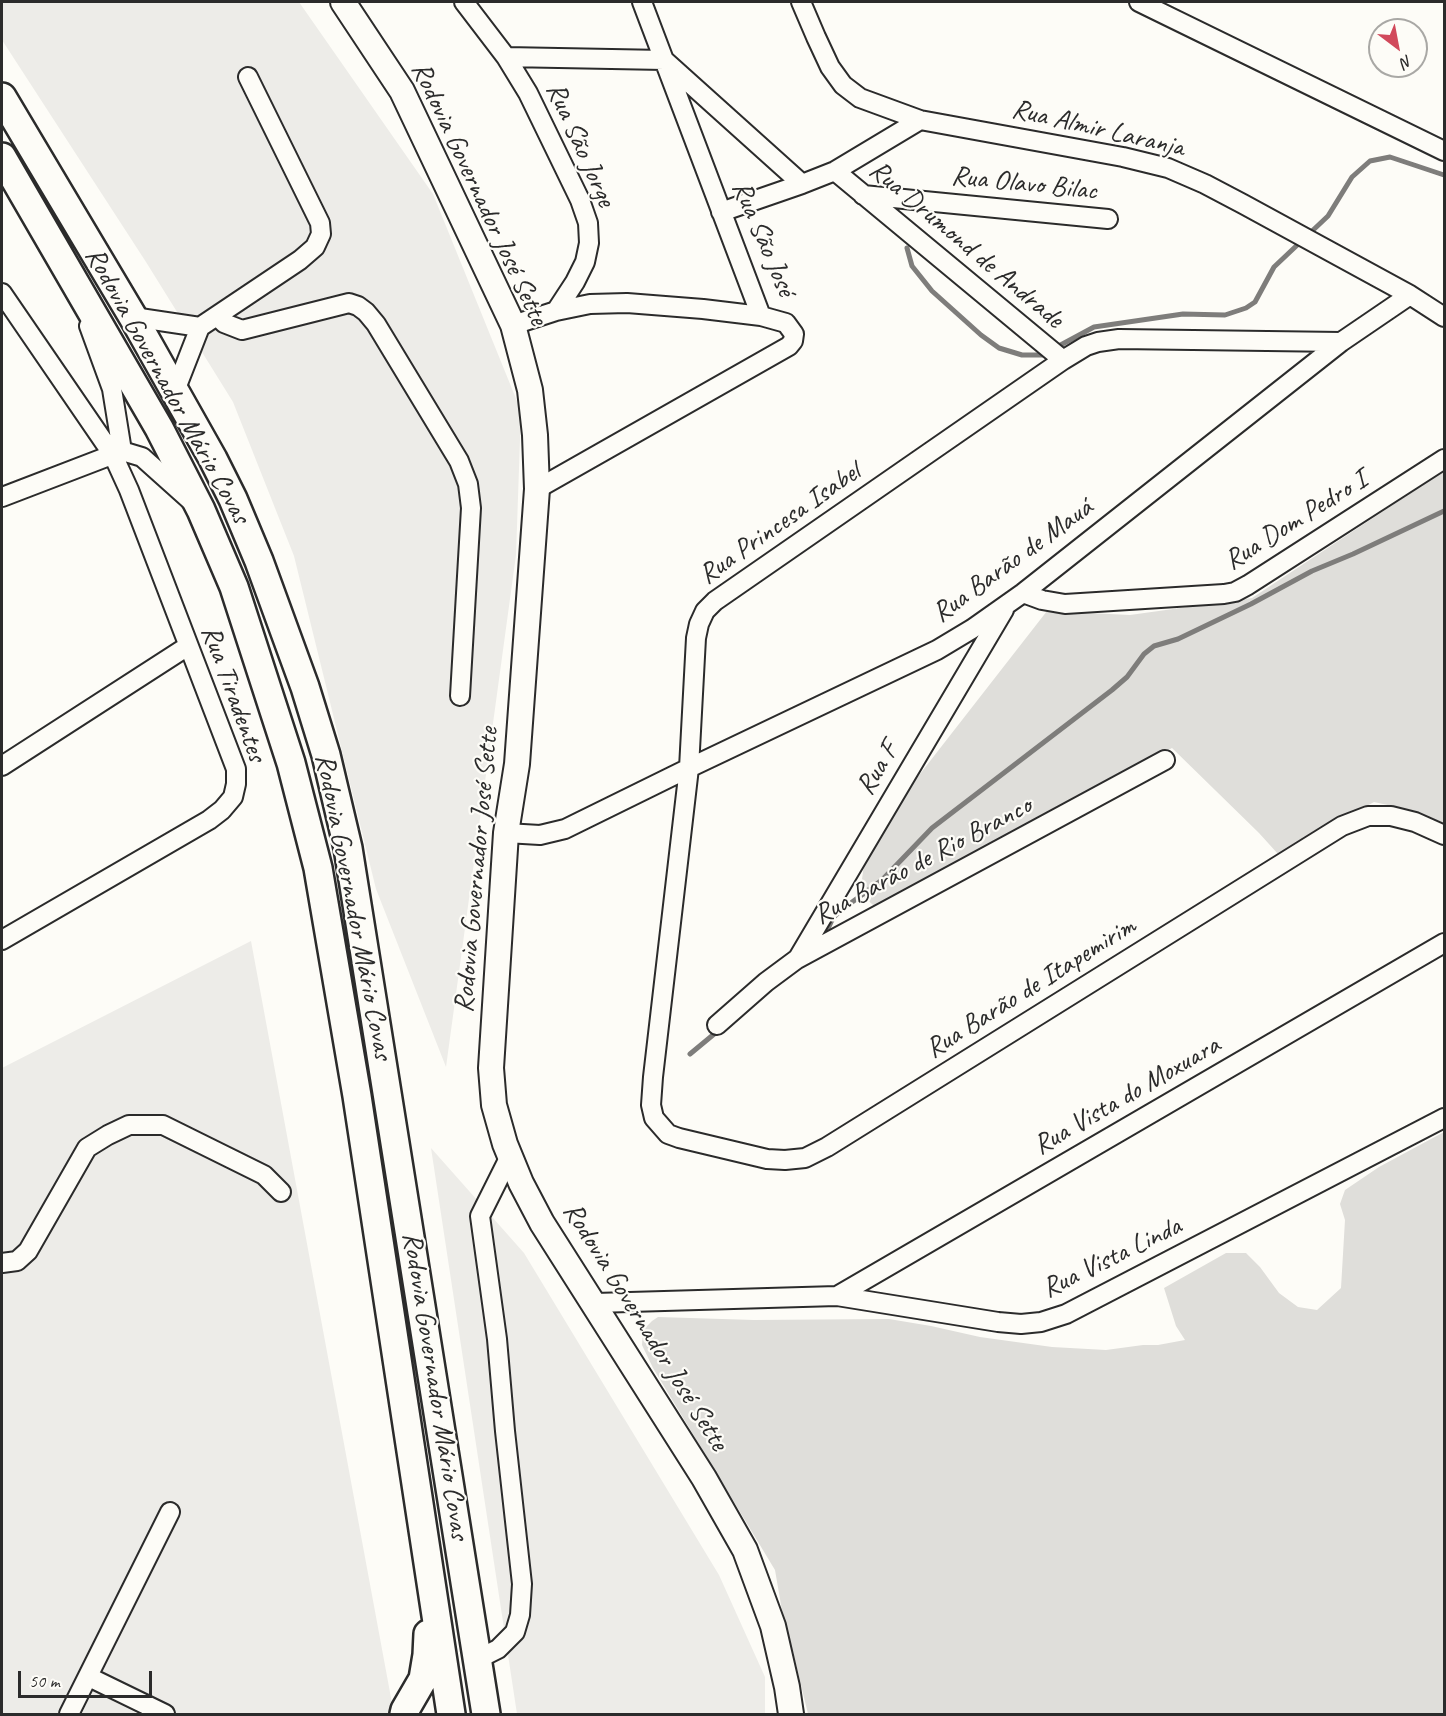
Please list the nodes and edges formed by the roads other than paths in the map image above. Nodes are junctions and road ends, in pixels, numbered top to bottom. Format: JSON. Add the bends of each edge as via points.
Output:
{"nodes":[{"id":1,"x":343,"y":2,"type":"edge"},
{"id":2,"x":464,"y":2,"type":"edge"},
{"id":3,"x":642,"y":2,"type":"edge"},
{"id":4,"x":801,"y":2,"type":"edge"},
{"id":5,"x":1138,"y":2,"type":"edge"},
{"id":6,"x":506,"y":57,"type":"junction"},
{"id":7,"x":664,"y":60,"type":"junction"},
{"id":8,"x":248,"y":77,"type":"dead end"},
{"id":9,"x":2,"y":97,"type":"edge"},
{"id":10,"x":920,"y":120,"type":"junction"},
{"id":11,"x":1444,"y":151,"type":"edge"},
{"id":12,"x":2,"y":157,"type":"edge"},
{"id":13,"x":835,"y":171,"type":"junction"},
{"id":14,"x":802,"y":184,"type":"junction"},
{"id":15,"x":863,"y":195,"type":"junction"},
{"id":16,"x":721,"y":212,"type":"junction"},
{"id":17,"x":1108,"y":219,"type":"dead end"},
{"id":18,"x":68,"y":268,"type":"junction"},
{"id":19,"x":2,"y":293,"type":"edge"},
{"id":20,"x":1410,"y":295,"type":"junction"},
{"id":21,"x":556,"y":311,"type":"junction"},
{"id":22,"x":217,"y":316,"type":"junction"},
{"id":23,"x":761,"y":316,"type":"junction"},
{"id":24,"x":133,"y":317,"type":"junction"},
{"id":25,"x":1444,"y":317,"type":"edge"},
{"id":26,"x":513,"y":325,"type":"junction"},
{"id":27,"x":200,"y":327,"type":"junction"},
{"id":28,"x":1341,"y":342,"type":"junction"},
{"id":29,"x":1062,"y":360,"type":"junction"},
{"id":30,"x":175,"y":391,"type":"junction"},
{"id":31,"x":118,"y":453,"type":"junction"},
{"id":32,"x":1444,"y":459,"type":"edge"},
{"id":33,"x":537,"y":489,"type":"junction"},
{"id":34,"x":2,"y":497,"type":"edge"},
{"id":35,"x":201,"y":510,"type":"junction"},
{"id":36,"x":1023,"y":593,"type":"junction"},
{"id":37,"x":1006,"y":606,"type":"junction"},
{"id":38,"x":188,"y":646,"type":"junction"},
{"id":39,"x":460,"y":696,"type":"dead end"},
{"id":40,"x":1165,"y":760,"type":"dead end"},
{"id":41,"x":2,"y":766,"type":"edge"},
{"id":42,"x":689,"y":768,"type":"junction"},
{"id":43,"x":506,"y":833,"type":"junction"},
{"id":44,"x":1444,"y":835,"type":"edge"},
{"id":45,"x":2,"y":940,"type":"edge"},
{"id":46,"x":1444,"y":943,"type":"edge"},
{"id":47,"x":797,"y":959,"type":"junction"},
{"id":48,"x":717,"y":1026,"type":"dead end"},
{"id":49,"x":651,"y":1105,"type":"joint"},
{"id":50,"x":1444,"y":1118,"type":"edge"},
{"id":51,"x":510,"y":1156,"type":"junction"},
{"id":52,"x":281,"y":1192,"type":"dead end"},
{"id":53,"x":2,"y":1263,"type":"edge"},
{"id":54,"x":837,"y":1296,"type":"junction"},
{"id":55,"x":595,"y":1302,"type":"junction"},
{"id":56,"x":170,"y":1512,"type":"dead end"},
{"id":57,"x":425,"y":1552,"type":"junction"},
{"id":58,"x":478,"y":1659,"type":"junction"},
{"id":59,"x":89,"y":1677,"type":"junction"},
{"id":60,"x":450,"y":1705,"type":"edge"},
{"id":61,"x":409,"y":1706,"type":"edge"},
{"id":62,"x":69,"y":1714,"type":"edge"},
{"id":63,"x":165,"y":1714,"type":"edge"},
{"id":64,"x":474,"y":1714,"type":"edge"},
{"id":65,"x":486,"y":1714,"type":"edge"},
{"id":66,"x":791,"y":1714,"type":"edge"}],
"edges":[{"from":1,"to":26,"type":"main road","name":"Rodovia Governador José Sette","via":[[402,91]]},
{"from":2,"to":6,"type":"street","name":"Rua São Jorge"},
{"from":3,"to":7,"type":"street","name":"Rua São José"},
{"from":4,"to":10,"type":"street","name":"Rua Almir Laranja","via":[[843,85],[860,98]]},
{"from":5,"to":11,"type":"street"},
{"from":6,"to":7,"type":"street"},
{"from":6,"to":21,"type":"street","name":"Rua São Jorge","via":[[528,93],[588,223],[585,262]]},
{"from":7,"to":14,"type":"street"},
{"from":7,"to":16,"type":"street","name":"Rua São José"},
{"from":8,"to":22,"type":"street","via":[[320,223],[321,234],[315,247],[300,260]]},
{"from":9,"to":24,"type":"highway","name":"Rodovia Governador Mário Covas"},
{"from":10,"to":13,"type":"street"},
{"from":10,"to":20,"type":"street","name":"Rua Almir Laranja","via":[[1168,168],[1205,184]]},
{"from":12,"to":18,"type":"highway","name":"Rodovia Governador Mário Covas"},
{"from":13,"to":14,"type":"street"},
{"from":13,"to":15,"type":"street","name":"Rua Drumond de Andrade"},
{"from":14,"to":16,"type":"street"},
{"from":15,"to":17,"type":"street","name":"Rua Olavo Bilac"},
{"from":15,"to":29,"type":"street","name":"Rua Drumond de Andrade"},
{"from":16,"to":23,"type":"street","name":"Rua São José"},
{"from":18,"to":31,"type":"street","via":[[112,389]]},
{"from":18,"to":35,"type":"highway","name":"Rodovia Governador Mário Covas"},
{"from":19,"to":31,"type":"street"},
{"from":20,"to":25,"type":"street","name":"Rua Almir Laranja"},
{"from":20,"to":28,"type":"street","name":"Rua Barão de Mauá"},
{"from":21,"to":23,"type":"street","via":[[590,304],[627,303]]},
{"from":21,"to":26,"type":"street"},
{"from":22,"to":27,"type":"street"},
{"from":22,"to":39,"type":"street","via":[[224,324],[242,330],[349,303],[366,312],[376,324],[459,461],[468,484],[471,508]]},
{"from":23,"to":33,"type":"street","name":"Rua São José","via":[[790,327],[794,334],[789,346]]},
{"from":24,"to":27,"type":"street"},
{"from":24,"to":30,"type":"highway","name":"Rodovia Governador Mário Covas"},
{"from":26,"to":33,"type":"main road","name":"Rodovia Governador José Sette","via":[[530,390]]},
{"from":27,"to":30,"type":"street"},
{"from":28,"to":29,"type":"street","name":"Rua Princesa Isabel","via":[[1119,339],[1098,342]]},
{"from":28,"to":36,"type":"street","name":"Rua Barão de Mauá"},
{"from":29,"to":42,"type":"street","name":"Rua Princesa Isabel","via":[[705,611],[696,638]]},
{"from":30,"to":58,"type":"highway","name":"Rodovia Governador Mário Covas","via":[[218,469],[259,561],[326,755],[348,848]]},
{"from":31,"to":34,"type":"street"},
{"from":31,"to":35,"type":"street","via":[[142,457]]},
{"from":31,"to":38,"type":"street","name":"Rua Tiradentes"},
{"from":32,"to":36,"type":"street","name":"Rua Dom Pedro I","via":[[1235,592],[1065,604]]},
{"from":33,"to":43,"type":"main road","name":"Rodovia Governador José Sette","via":[[517,764]]},
{"from":35,"to":57,"type":"highway","name":"Rodovia Governador Mário Covas","via":[[234,587],[291,763],[318,868],[357,1096]]},
{"from":36,"to":37,"type":"street","name":"Rua Barão de Mauá"},
{"from":37,"to":42,"type":"street","name":"Rua Barão de Mauá","via":[[937,650]]},
{"from":37,"to":47,"type":"street","name":"Rua F"},
{"from":38,"to":41,"type":"street"},
{"from":38,"to":45,"type":"street","name":"Rua Tiradentes","via":[[236,770],[233,797],[209,820]]},
{"from":40,"to":47,"type":"street","name":"Rua Barão de Rio Branco"},
{"from":42,"to":43,"type":"street","name":"Rua Barão de Mauá","via":[[565,830],[540,835]]},
{"from":42,"to":49,"type":"street","name":"Rua Princesa Isabel"},
{"from":43,"to":51,"type":"main road","name":"Rodovia Governador José Sette","via":[[491,1068],[494,1105]]},
{"from":44,"to":49,"type":"street","name":"Rua Barão de Itapemirim","via":[[1391,816],[1368,816],[1342,826],[805,1158],[767,1159],[679,1138],[660,1126]]},
{"from":46,"to":54,"type":"street","name":"Rua Vista do Moxuara"},
{"from":47,"to":48,"type":"street","name":"Rua Barão de Rio Branco"},
{"from":50,"to":54,"type":"street","name":"Rua Vista Linda","via":[[1066,1314],[1041,1322],[998,1323]]},
{"from":51,"to":55,"type":"main road","name":"Rodovia Governador José Sette","via":[[542,1223]]},
{"from":51,"to":58,"type":"street","via":[[480,1216],[498,1339],[522,1584],[515,1632],[498,1649]]},
{"from":52,"to":53,"type":"street","via":[[264,1175],[163,1125],[129,1125],[87,1148],[28,1251],[17,1261]]},
{"from":54,"to":55,"type":"street","name":"Rua Vista Linda"},
{"from":55,"to":66,"type":"main road","name":"Rodovia Governador José Sette","via":[[745,1550],[773,1626]]},
{"from":56,"to":59,"type":"street"},
{"from":57,"to":60,"type":"highway","name":"Rodovia Governador Mário Covas"},
{"from":57,"to":61,"type":"highway","via":[[428,1642],[423,1679]]},
{"from":58,"to":65,"type":"highway","name":"Rodovia Governador Mário Covas"},
{"from":59,"to":62,"type":"street"},
{"from":59,"to":63,"type":"street"},
{"from":60,"to":61,"type":"highway","via":[[434,1689],[420,1693]]},
{"from":60,"to":64,"type":"highway","via":[[464,1704]]}]}
